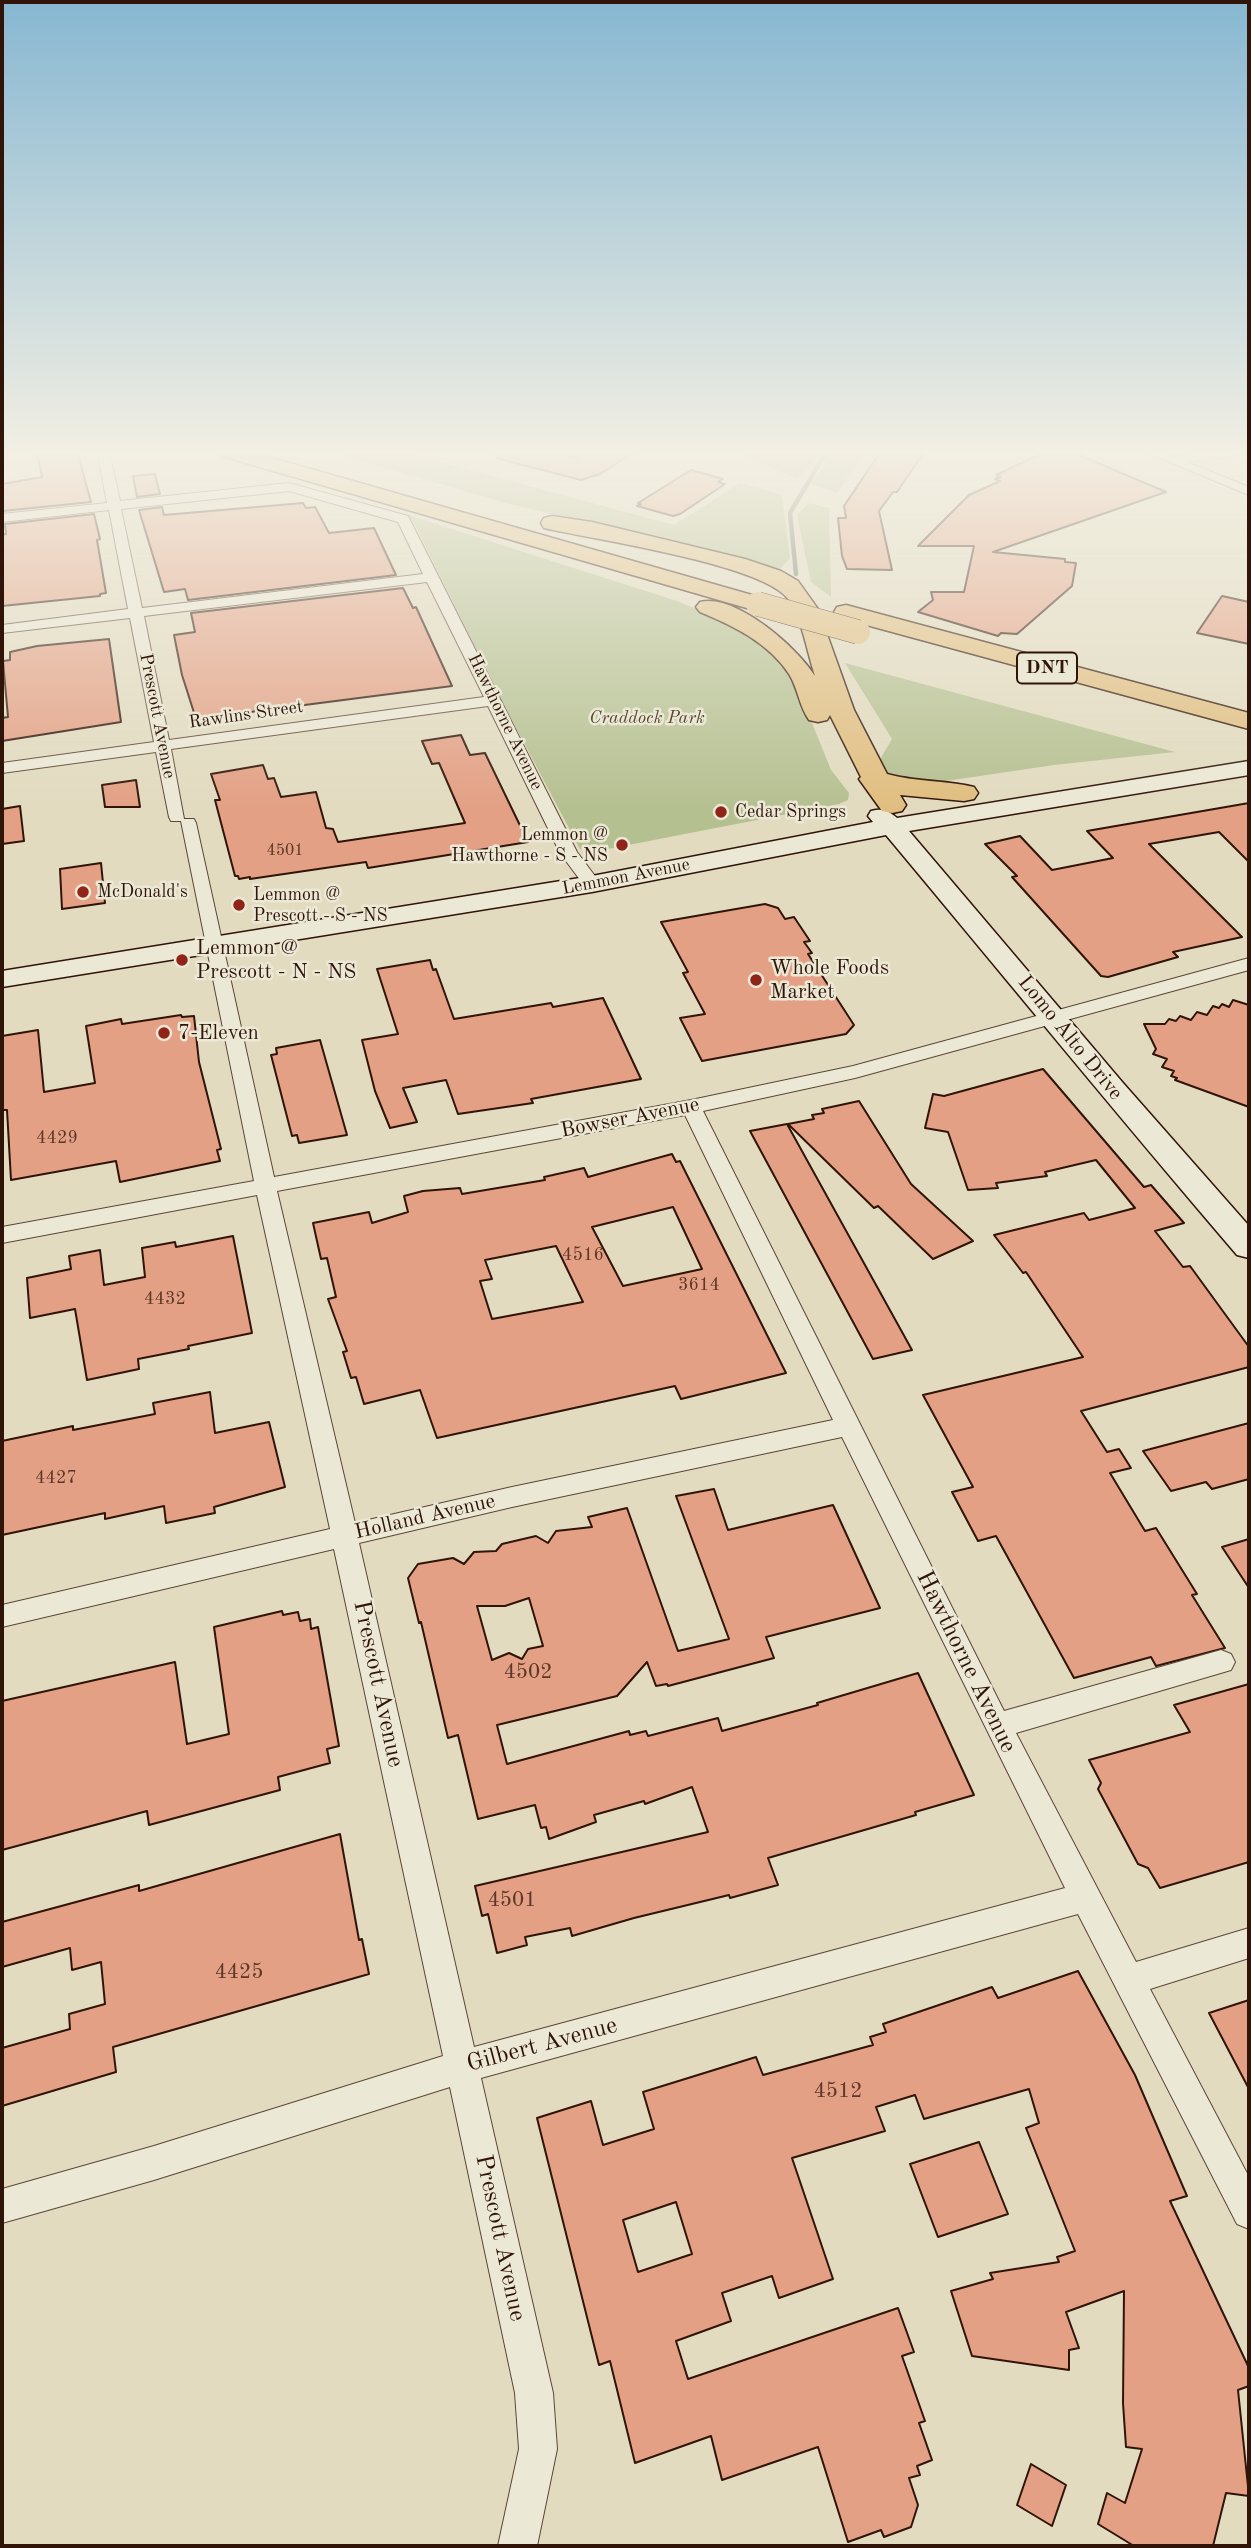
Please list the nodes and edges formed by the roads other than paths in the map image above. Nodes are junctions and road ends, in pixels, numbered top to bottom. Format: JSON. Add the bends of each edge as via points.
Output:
{"nodes":[{"id":1,"x":128,"y":570,"type":"edge"},
{"id":2,"x":428,"y":570,"type":"edge"},
{"id":3,"x":600,"y":570,"type":"edge"},
{"id":4,"x":654,"y":570,"type":"edge"},
{"id":5,"x":674,"y":570,"type":"edge"},
{"id":6,"x":756,"y":570,"type":"edge"},
{"id":7,"x":432,"y":577,"type":"junction"},
{"id":8,"x":753,"y":595,"type":"junction"},
{"id":9,"x":136,"y":613,"type":"junction"},
{"id":10,"x":2,"y":629,"type":"edge"},
{"id":11,"x":495,"y":701,"type":"junction"},
{"id":12,"x":1248,"y":736,"type":"edge"},
{"id":13,"x":164,"y":746,"type":"junction"},
{"id":14,"x":2,"y":768,"type":"edge"},
{"id":15,"x":1249,"y":768,"type":"edge"},
{"id":16,"x":873,"y":779,"type":"junction"},
{"id":17,"x":964,"y":793,"type":"junction"},
{"id":18,"x":885,"y":813,"type":"junction"},
{"id":19,"x":584,"y":874,"type":"junction"},
{"id":20,"x":212,"y":933,"type":"junction"},
{"id":21,"x":2,"y":956,"type":"edge"},
{"id":22,"x":1249,"y":964,"type":"edge"},
{"id":23,"x":2,"y":979,"type":"edge"},
{"id":24,"x":1054,"y":1017,"type":"junction"},
{"id":25,"x":691,"y":1107,"type":"junction"},
{"id":26,"x":264,"y":1185,"type":"junction"},
{"id":27,"x":2,"y":1235,"type":"edge"},
{"id":28,"x":1249,"y":1247,"type":"edge"},
{"id":29,"x":850,"y":1426,"type":"junction"},
{"id":30,"x":345,"y":1535,"type":"junction"},
{"id":31,"x":2,"y":1616,"type":"edge"},
{"id":32,"x":1221,"y":1662,"type":"dead end"},
{"id":33,"x":997,"y":1726,"type":"junction"},
{"id":34,"x":1086,"y":1897,"type":"junction"},
{"id":35,"x":1249,"y":1943,"type":"edge"},
{"id":36,"x":1129,"y":1980,"type":"junction"},
{"id":37,"x":462,"y":2067,"type":"junction"},
{"id":38,"x":2,"y":2206,"type":"edge"},
{"id":39,"x":1249,"y":2212,"type":"edge"},
{"id":40,"x":518,"y":2546,"type":"edge"}],
"edges":[{"from":1,"to":9,"type":"street","name":"Prescott Avenue"},
{"from":2,"to":7,"type":"street","name":"Hawthorne Avenue"},
{"from":3,"to":18,"type":"highway","via":[[713,609],[781,650],[799,670],[840,763]]},
{"from":4,"to":8,"type":"highway","number":"DNT"},
{"from":5,"to":8,"type":"highway","number":"DNT"},
{"from":6,"to":16,"type":"highway","via":[[787,585],[801,598],[828,677]]},
{"from":7,"to":9,"type":"street"},
{"from":7,"to":11,"type":"street","name":"Hawthorne Avenue"},
{"from":8,"to":12,"type":"highway","number":"DNT","bridge":true},
{"from":9,"to":10,"type":"street"},
{"from":9,"to":13,"type":"street","name":"Prescott Avenue"},
{"from":11,"to":13,"type":"street","name":"Rawlins Street"},
{"from":11,"to":19,"type":"street","name":"Hawthorne Avenue"},
{"from":12,"to":17,"type":"main road","name":"Lemmon Avenue"},
{"from":13,"to":14,"type":"street","name":"Rawlins Street"},
{"from":13,"to":20,"type":"street","name":"Prescott Avenue"},
{"from":15,"to":18,"type":"main road","name":"Lemmon Avenue"},
{"from":16,"to":17,"type":"highway","via":[[904,788]]},
{"from":16,"to":18,"type":"highway"},
{"from":17,"to":18,"type":"main road","name":"Lemmon Avenue"},
{"from":18,"to":19,"type":"main road","name":"Lemmon Avenue"},
{"from":18,"to":24,"type":"main road","name":"Lomo Alto Drive"},
{"from":19,"to":20,"type":"main road","name":"Lemmon Avenue"},
{"from":20,"to":21,"type":"main road","name":"Lemmon Avenue"},
{"from":20,"to":23,"type":"main road","name":"Lemmon Avenue"},
{"from":20,"to":26,"type":"street","name":"Prescott Avenue"},
{"from":22,"to":24,"type":"street","name":"Bowser Avenue"},
{"from":24,"to":25,"type":"street","name":"Bowser Avenue","via":[[855,1072]]},
{"from":24,"to":28,"type":"main road","name":"Lomo Alto Drive"},
{"from":25,"to":26,"type":"street","name":"Bowser Avenue"},
{"from":25,"to":29,"type":"street","name":"Hawthorne Avenue"},
{"from":26,"to":27,"type":"street","name":"Bowser Avenue"},
{"from":26,"to":30,"type":"street","name":"Prescott Avenue"},
{"from":29,"to":30,"type":"street","name":"Holland Avenue"},
{"from":29,"to":33,"type":"street","name":"Hawthorne Avenue"},
{"from":30,"to":31,"type":"street","name":"Holland Avenue"},
{"from":30,"to":37,"type":"street","name":"Prescott Avenue"},
{"from":32,"to":33,"type":"street"},
{"from":33,"to":34,"type":"street","name":"Hawthorne Avenue"},
{"from":34,"to":36,"type":"street","name":"Hawthorne Avenue"},
{"from":34,"to":37,"type":"street","name":"Gilbert Avenue"},
{"from":35,"to":36,"type":"street"},
{"from":36,"to":39,"type":"street","name":"Hawthorne Avenue"},
{"from":37,"to":38,"type":"street","name":"Gilbert Avenue"},
{"from":37,"to":40,"type":"street","name":"Prescott Avenue","via":[[534,2393],[538,2449]]}]}
